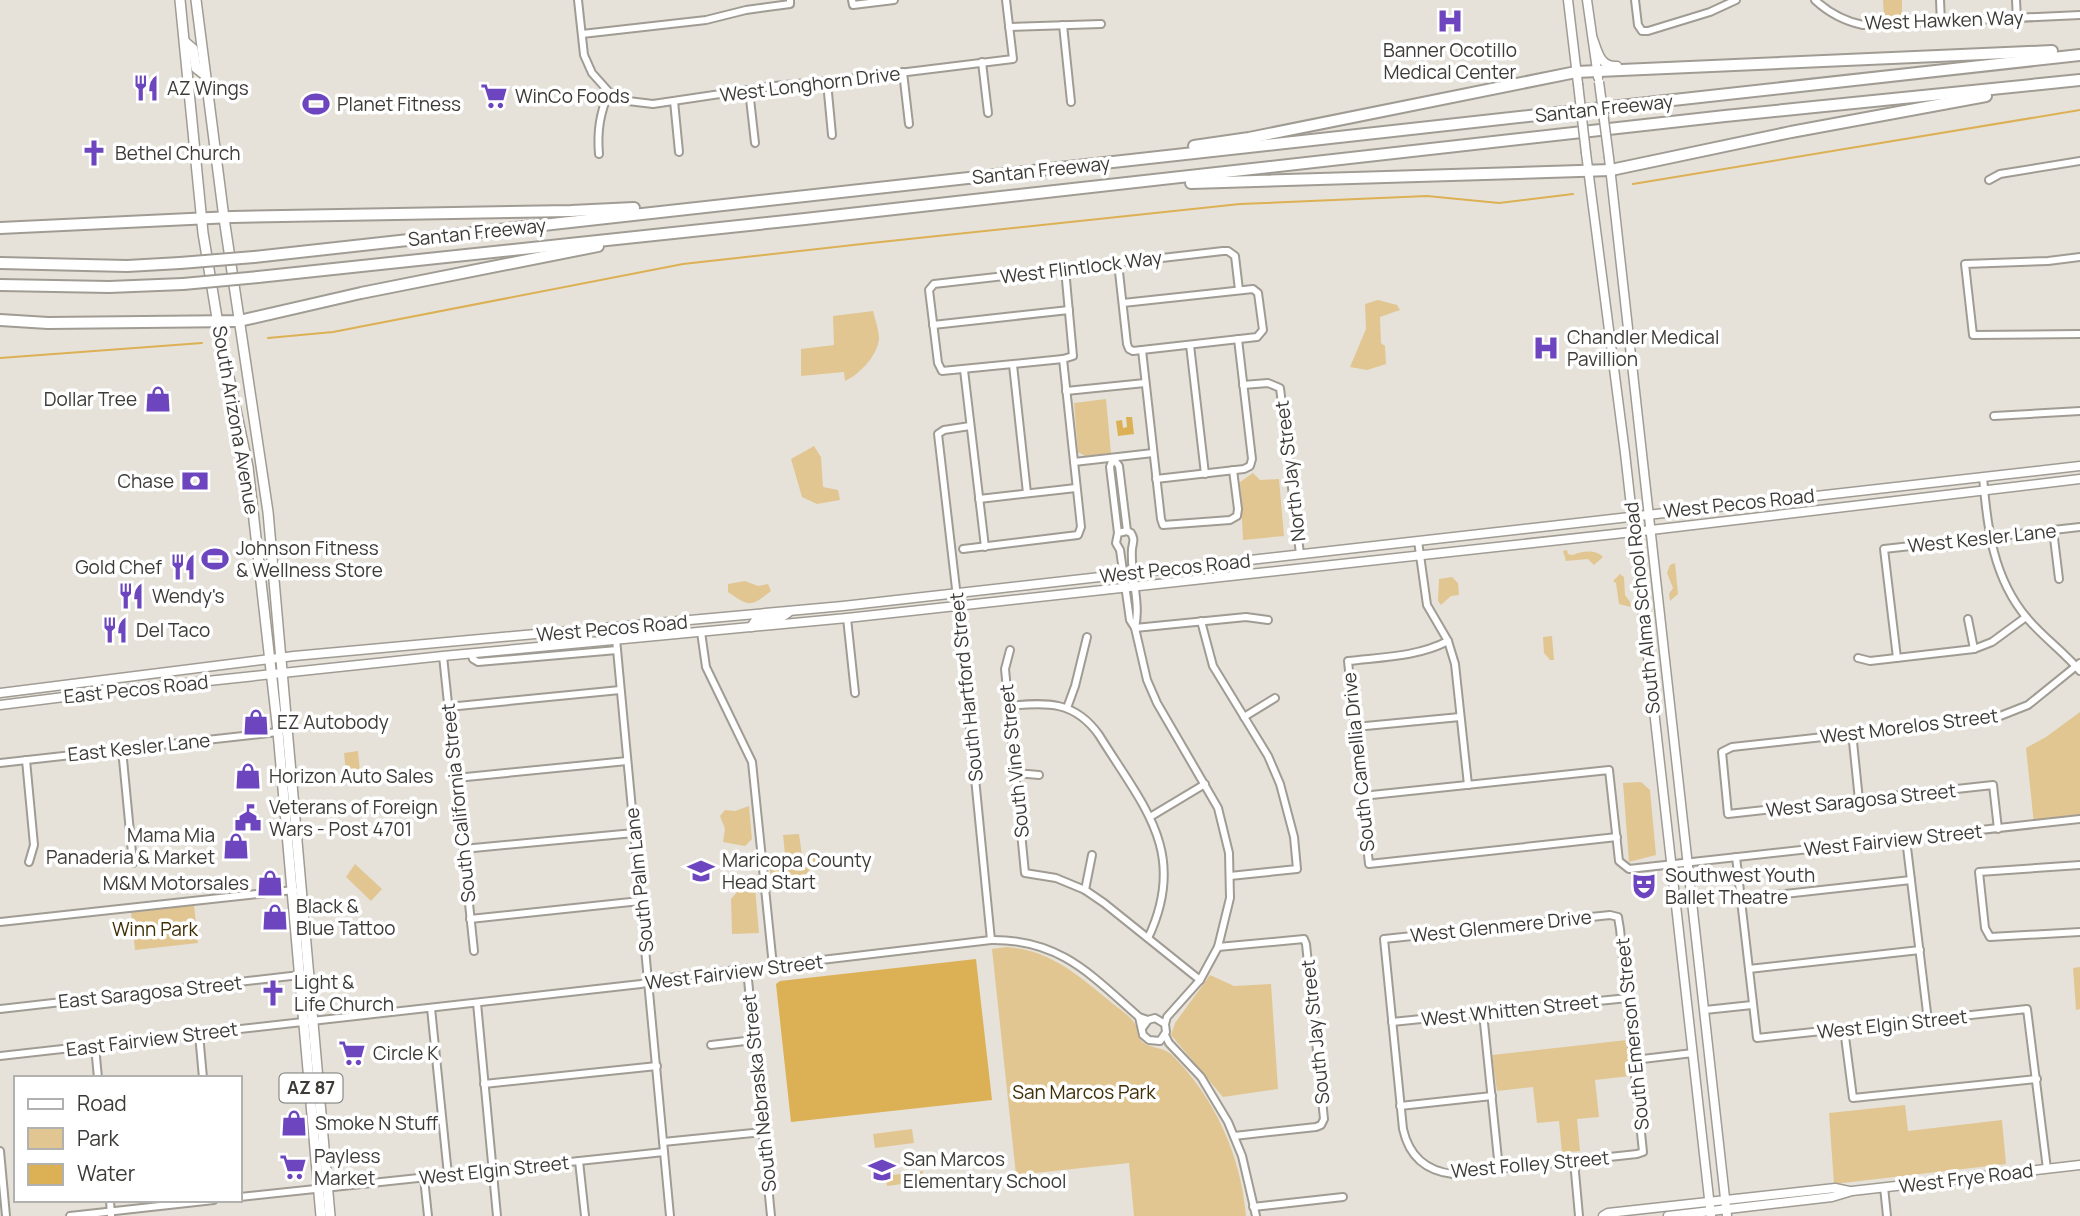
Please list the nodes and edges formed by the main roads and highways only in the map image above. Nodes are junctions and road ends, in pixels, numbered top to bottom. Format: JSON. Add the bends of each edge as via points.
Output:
{"nodes":[{"id":1,"x":180,"y":0,"type":"edge"},
{"id":2,"x":196,"y":0,"type":"edge"},
{"id":3,"x":1568,"y":0,"type":"edge"},
{"id":4,"x":1587,"y":0,"type":"edge"},
{"id":5,"x":1593,"y":39,"type":"junction"},
{"id":6,"x":185,"y":42,"type":"junction"},
{"id":7,"x":2080,"y":52,"type":"edge"},
{"id":8,"x":1714,"y":65,"type":"junction"},
{"id":9,"x":1576,"y":72,"type":"junction"},
{"id":10,"x":205,"y":75,"type":"junction"},
{"id":11,"x":1598,"y":76,"type":"junction"},
{"id":12,"x":2079,"y":80,"type":"edge"},
{"id":13,"x":1102,"y":163,"type":"junction"},
{"id":14,"x":1611,"y":170,"type":"junction"},
{"id":15,"x":1588,"y":172,"type":"junction"},
{"id":16,"x":1062,"y":190,"type":"junction"},
{"id":17,"x":699,"y":207,"type":"junction"},
{"id":18,"x":224,"y":218,"type":"junction"},
{"id":19,"x":203,"y":219,"type":"junction"},
{"id":20,"x":0,"y":228,"type":"edge"},
{"id":21,"x":678,"y":232,"type":"junction"},
{"id":22,"x":0,"y":263,"type":"edge"},
{"id":23,"x":0,"y":285,"type":"edge"},
{"id":24,"x":0,"y":320,"type":"edge"},
{"id":25,"x":218,"y":321,"type":"junction"},
{"id":26,"x":239,"y":321,"type":"junction"},
{"id":27,"x":2080,"y":466,"type":"edge"},
{"id":28,"x":2080,"y":479,"type":"edge"},
{"id":29,"x":1649,"y":513,"type":"junction"},
{"id":30,"x":1632,"y":515,"type":"junction"},
{"id":31,"x":1651,"y":530,"type":"junction"},
{"id":32,"x":1634,"y":532,"type":"junction"},
{"id":33,"x":790,"y":611,"type":"junction"},
{"id":34,"x":751,"y":627,"type":"junction"},
{"id":35,"x":282,"y":658,"type":"junction"},
{"id":36,"x":270,"y":659,"type":"junction"},
{"id":37,"x":283,"y":673,"type":"junction"},
{"id":38,"x":271,"y":675,"type":"junction"},
{"id":39,"x":103,"y":680,"type":"junction"},
{"id":40,"x":104,"y":692,"type":"junction"},
{"id":41,"x":0,"y":693,"type":"edge"},
{"id":42,"x":0,"y":705,"type":"edge"},
{"id":43,"x":297,"y":890,"type":"junction"},
{"id":44,"x":309,"y":1022,"type":"junction"},
{"id":45,"x":2080,"y":1165,"type":"edge"},
{"id":46,"x":324,"y":1189,"type":"junction"},
{"id":47,"x":1726,"y":1209,"type":"edge"},
{"id":48,"x":1711,"y":1210,"type":"edge"},
{"id":49,"x":321,"y":1216,"type":"edge"},
{"id":50,"x":330,"y":1216,"type":"edge"},
{"id":51,"x":1603,"y":1216,"type":"edge"},
{"id":52,"x":1668,"y":1216,"type":"edge"}],
"edges":[{"from":1,"to":6,"type":"main road","name":"South Arizona Avenue","number":"AZ 87"},
{"from":2,"to":10,"type":"main road","name":"South Arizona Avenue","number":"AZ 87"},
{"from":3,"to":9,"type":"main road","name":"South Alma School Road"},
{"from":4,"to":5,"type":"main road","name":"South Alma School Road"},
{"from":5,"to":8,"type":"main road","via":[[1600,58],[1610,66]]},
{"from":5,"to":11,"type":"main road","name":"South Alma School Road"},
{"from":6,"to":10,"type":"main road","via":[[193,49],[196,68]]},
{"from":6,"to":19,"type":"main road","name":"South Arizona Avenue","number":"AZ 87"},
{"from":7,"to":8,"type":"highway"},
{"from":7,"to":13,"type":"highway","name":"Santan Freeway"},
{"from":8,"to":11,"type":"highway"},
{"from":9,"to":11,"type":"highway"},
{"from":9,"to":13,"type":"highway"},
{"from":9,"to":15,"type":"main road","name":"South Alma School Road","bridge":true},
{"from":10,"to":18,"type":"main road","name":"South Arizona Avenue","number":"AZ 87"},
{"from":11,"to":14,"type":"main road","name":"South Alma School Road","bridge":true},
{"from":12,"to":14,"type":"highway"},
{"from":12,"to":16,"type":"highway","name":"Santan Freeway"},
{"from":13,"to":17,"type":"highway","name":"Santan Freeway"},
{"from":14,"to":15,"type":"highway"},
{"from":14,"to":29,"type":"main road","name":"South Alma School Road"},
{"from":15,"to":16,"type":"highway"},
{"from":15,"to":30,"type":"main road","name":"South Alma School Road"},
{"from":16,"to":21,"type":"highway","name":"Santan Freeway"},
{"from":17,"to":18,"type":"highway"},
{"from":17,"to":22,"type":"highway","name":"Santan Freeway","bridge":true,"via":[[254,257],[127,266]]},
{"from":18,"to":19,"type":"highway"},
{"from":18,"to":26,"type":"main road","name":"South Arizona Avenue","number":"AZ 87"},
{"from":19,"to":20,"type":"highway"},
{"from":19,"to":25,"type":"main road","name":"South Arizona Avenue","number":"AZ 87"},
{"from":21,"to":23,"type":"highway","name":"Santan Freeway","bridge":true,"via":[[183,284]]},
{"from":21,"to":26,"type":"highway","via":[[566,251]]},
{"from":24,"to":25,"type":"highway"},
{"from":25,"to":26,"type":"highway"},
{"from":25,"to":36,"type":"main road","name":"South Arizona Avenue","number":"AZ 87","via":[[248,467]]},
{"from":26,"to":35,"type":"main road","name":"South Arizona Avenue","number":"AZ 87","via":[[268,506]]},
{"from":27,"to":29,"type":"main road","name":"West Pecos Road"},
{"from":28,"to":31,"type":"main road","name":"West Pecos Road"},
{"from":29,"to":30,"type":"main road","name":"West Pecos Road"},
{"from":29,"to":31,"type":"main road","name":"South Alma School Road"},
{"from":30,"to":32,"type":"main road","name":"South Alma School Road"},
{"from":30,"to":33,"type":"main road","name":"West Pecos Road"},
{"from":31,"to":32,"type":"main road","name":"West Pecos Road"},
{"from":31,"to":47,"type":"main road","name":"South Alma School Road"},
{"from":32,"to":34,"type":"main road","name":"West Pecos Road"},
{"from":32,"to":48,"type":"main road","name":"South Alma School Road"},
{"from":33,"to":34,"type":"main road","via":[[782,617],[755,621]]},
{"from":33,"to":35,"type":"main road","name":"West Pecos Road"},
{"from":34,"to":37,"type":"main road","name":"West Pecos Road"},
{"from":35,"to":36,"type":"main road","name":"West Pecos Road"},
{"from":35,"to":37,"type":"main road","name":"South Arizona Avenue","number":"AZ 87"},
{"from":36,"to":38,"type":"main road","name":"South Arizona Avenue","number":"AZ 87"},
{"from":36,"to":39,"type":"main road","name":"East Pecos Road"},
{"from":37,"to":38,"type":"main road","name":"West Pecos Road"},
{"from":37,"to":43,"type":"main road","name":"South Arizona Avenue","number":"AZ 87"},
{"from":38,"to":40,"type":"main road","name":"East Pecos Road"},
{"from":38,"to":43,"type":"main road","name":"South Arizona Avenue","number":"AZ 87"},
{"from":39,"to":40,"type":"main road"},
{"from":39,"to":41,"type":"main road","name":"East Pecos Road"},
{"from":40,"to":42,"type":"main road","name":"East Pecos Road"},
{"from":43,"to":44,"type":"main road","name":"South Arizona Avenue","number":"AZ 87"},
{"from":43,"to":44,"type":"main road","name":"South Arizona Avenue","number":"AZ 87","via":[[300,975]]},
{"from":44,"to":46,"type":"main road","name":"South Arizona Avenue","number":"AZ 87"},
{"from":45,"to":47,"type":"main road","name":"West Frye Road"},
{"from":46,"to":49,"type":"main road","name":"South Arizona Avenue","number":"AZ 87"},
{"from":46,"to":50,"type":"main road","name":"South Arizona Avenue","number":"AZ 87"},
{"from":47,"to":48,"type":"main road","name":"West Frye Road"},
{"from":48,"to":51,"type":"main road","name":"West Frye Road"},
{"from":48,"to":52,"type":"main road","name":"West Frye Road"}]}
